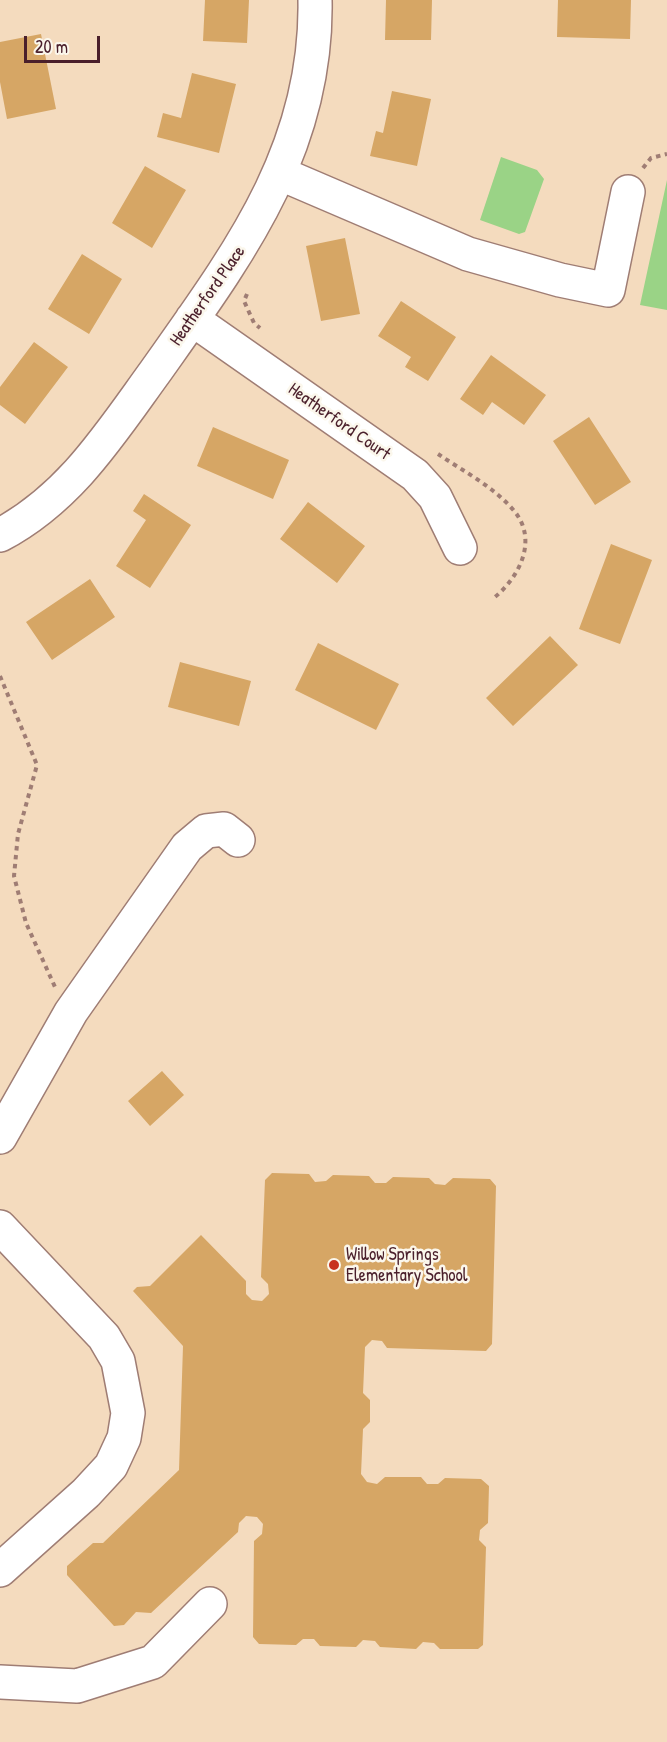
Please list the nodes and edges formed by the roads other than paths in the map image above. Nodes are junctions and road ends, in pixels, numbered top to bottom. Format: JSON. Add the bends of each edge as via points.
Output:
{"nodes":[{"id":1,"x":315,"y":0,"type":"edge"},
{"id":2,"x":279,"y":173,"type":"junction"},
{"id":3,"x":628,"y":192,"type":"dead end"},
{"id":4,"x":192,"y":319,"type":"junction"},
{"id":5,"x":0,"y":535,"type":"edge"},
{"id":6,"x":460,"y":548,"type":"dead end"},
{"id":7,"x":238,"y":840,"type":"dead end"},
{"id":8,"x":0,"y":1137,"type":"edge"},
{"id":9,"x":0,"y":1227,"type":"edge"},
{"id":10,"x":0,"y":1570,"type":"edge"},
{"id":11,"x":210,"y":1604,"type":"dead end"},
{"id":12,"x":0,"y":1682,"type":"edge"}],
"edges":[{"from":1,"to":2,"type":"street","name":"Heatherford Place","via":[[305,92]]},
{"from":2,"to":3,"type":"street","via":[[468,254],[608,290]]},
{"from":2,"to":4,"type":"street","name":"Heatherford Place","via":[[248,236]]},
{"from":4,"to":5,"type":"street","name":"Heatherford Place","via":[[78,475],[52,500]]},
{"from":4,"to":6,"type":"street","name":"Heatherford Court","via":[[415,475],[435,497]]},
{"from":7,"to":8,"type":"street","via":[[224,829],[206,831],[187,847],[71,1012]]},
{"from":9,"to":10,"type":"street","via":[[104,1337],[118,1361],[128,1413],[124,1438],[111,1466]]},
{"from":11,"to":12,"type":"street","via":[[153,1662],[77,1686]]}]}
